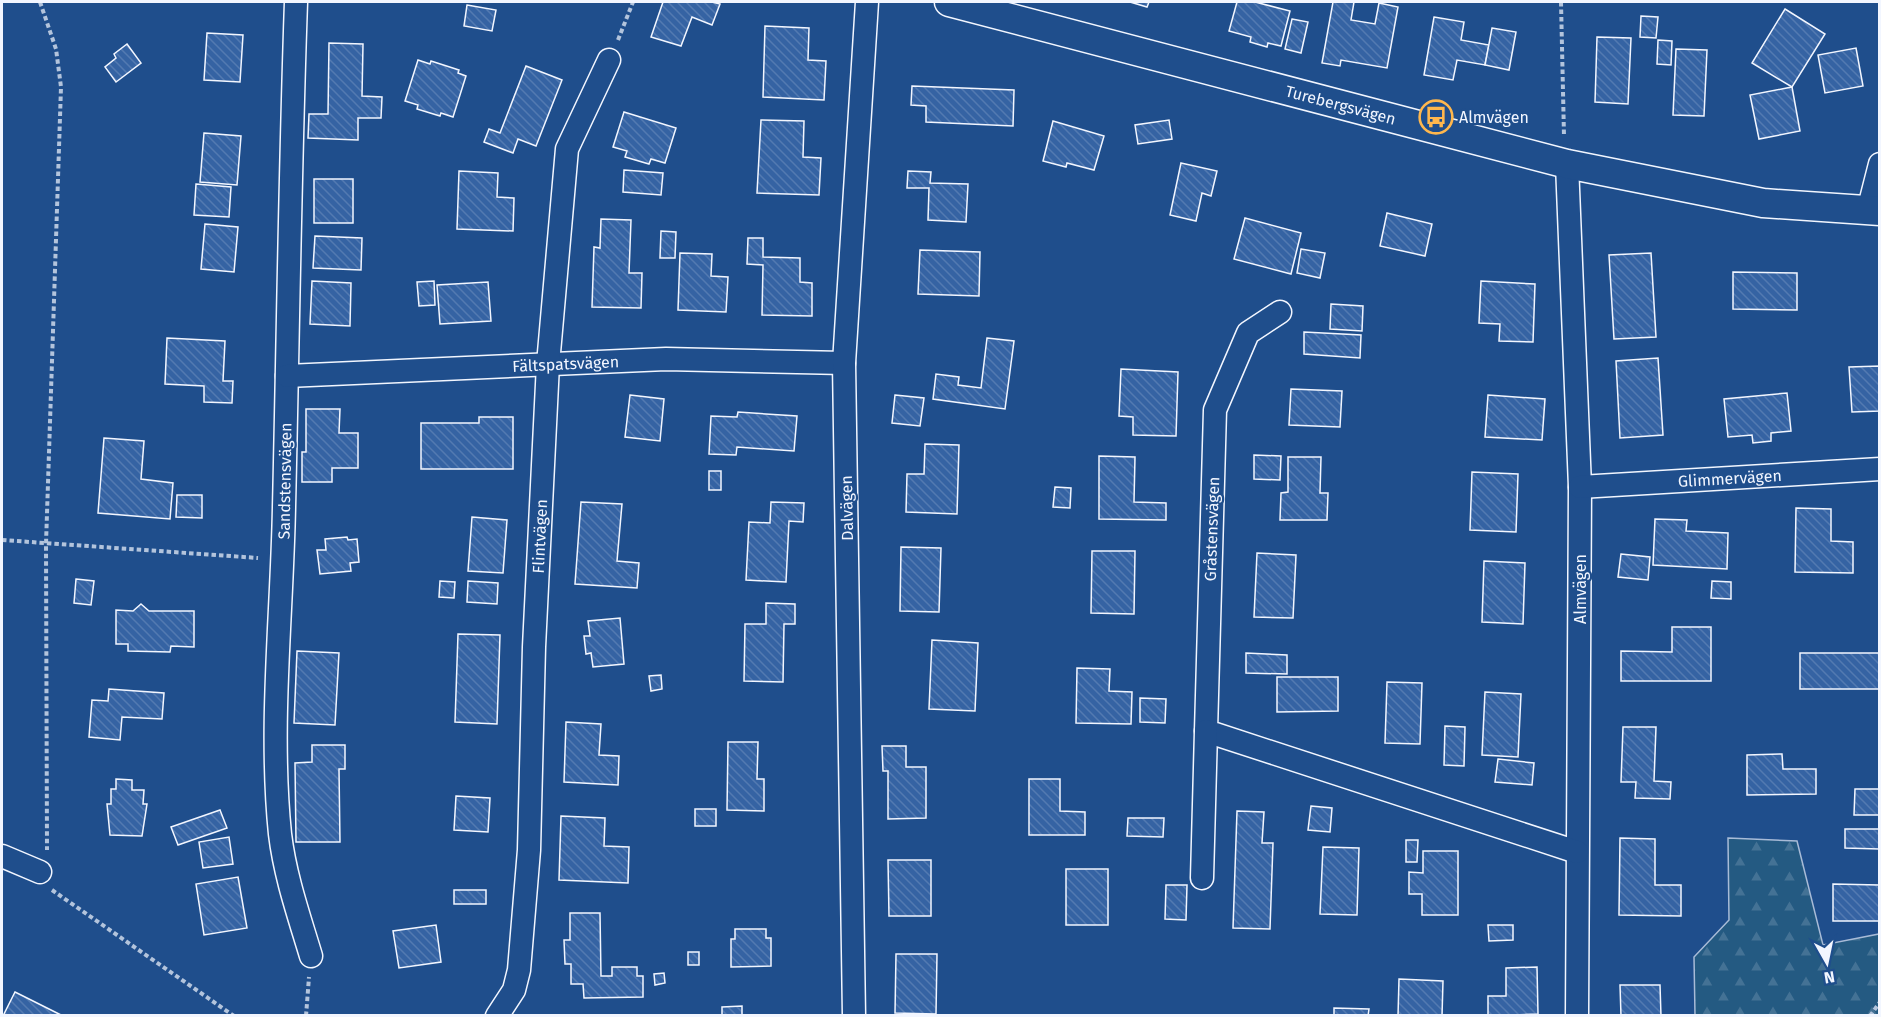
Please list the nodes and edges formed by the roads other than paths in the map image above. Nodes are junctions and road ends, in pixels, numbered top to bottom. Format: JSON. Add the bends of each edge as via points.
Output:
{"nodes":[{"id":1,"x":296,"y":2,"type":"edge"},
{"id":2,"x":867,"y":2,"type":"edge"},
{"id":3,"x":949,"y":2,"type":"edge"},
{"id":4,"x":609,"y":60,"type":"road end"},
{"id":5,"x":1565,"y":154,"type":"junction"},
{"id":6,"x":1880,"y":164,"type":"edge"},
{"id":7,"x":1874,"y":211,"type":"edge"},
{"id":8,"x":1280,"y":312,"type":"dead end"},
{"id":9,"x":844,"y":363,"type":"junction"},
{"id":10,"x":548,"y":364,"type":"junction"},
{"id":11,"x":287,"y":376,"type":"junction"},
{"id":12,"x":1880,"y":469,"type":"edge"},
{"id":13,"x":1580,"y":487,"type":"junction"},
{"id":14,"x":1206,"y":731,"type":"junction"},
{"id":15,"x":1577,"y":852,"type":"junction"},
{"id":16,"x":2,"y":856,"type":"edge"},
{"id":17,"x":45,"y":870,"type":"road end"},
{"id":18,"x":1202,"y":878,"type":"dead end"},
{"id":19,"x":311,"y":956,"type":"road end"},
{"id":20,"x":497,"y":1016,"type":"edge"},
{"id":21,"x":854,"y":1016,"type":"edge"},
{"id":22,"x":1577,"y":1016,"type":"edge"}],
"edges":[{"from":1,"to":11,"type":"street","name":"Sandstensvägen"},
{"from":2,"to":9,"type":"street","name":"Dalvägen"},
{"from":3,"to":5,"type":"street","name":"Turebergsvägen"},
{"from":4,"to":10,"type":"street","name":"Flintvägen","via":[[567,149]]},
{"from":5,"to":7,"type":"street","name":"Turebergsvägen","via":[[1763,203]]},
{"from":5,"to":13,"type":"street","name":"Almvägen"},
{"from":6,"to":7,"type":"street"},
{"from":8,"to":14,"type":"street","name":"Gråstensvägen","via":[[1248,333],[1215,410]]},
{"from":9,"to":10,"type":"street","name":"Fältspatsvägen","via":[[666,359]]},
{"from":9,"to":21,"type":"street","name":"Dalvägen"},
{"from":10,"to":11,"type":"street","name":"Fältspatsvägen"},
{"from":10,"to":20,"type":"street","name":"Flintvägen","via":[[529,850],[519,970],[514,990]]},
{"from":11,"to":19,"type":"street","name":"Sandstensvägen","via":[[276,735],[280,835]]},
{"from":12,"to":13,"type":"street","name":"Glimmervägen"},
{"from":13,"to":15,"type":"street","name":"Almvägen"},
{"from":14,"to":15,"type":"street"},
{"from":14,"to":18,"type":"street","name":"Gråstensvägen"},
{"from":15,"to":22,"type":"street","name":"Almvägen"},
{"from":16,"to":17,"type":"street"}]}
